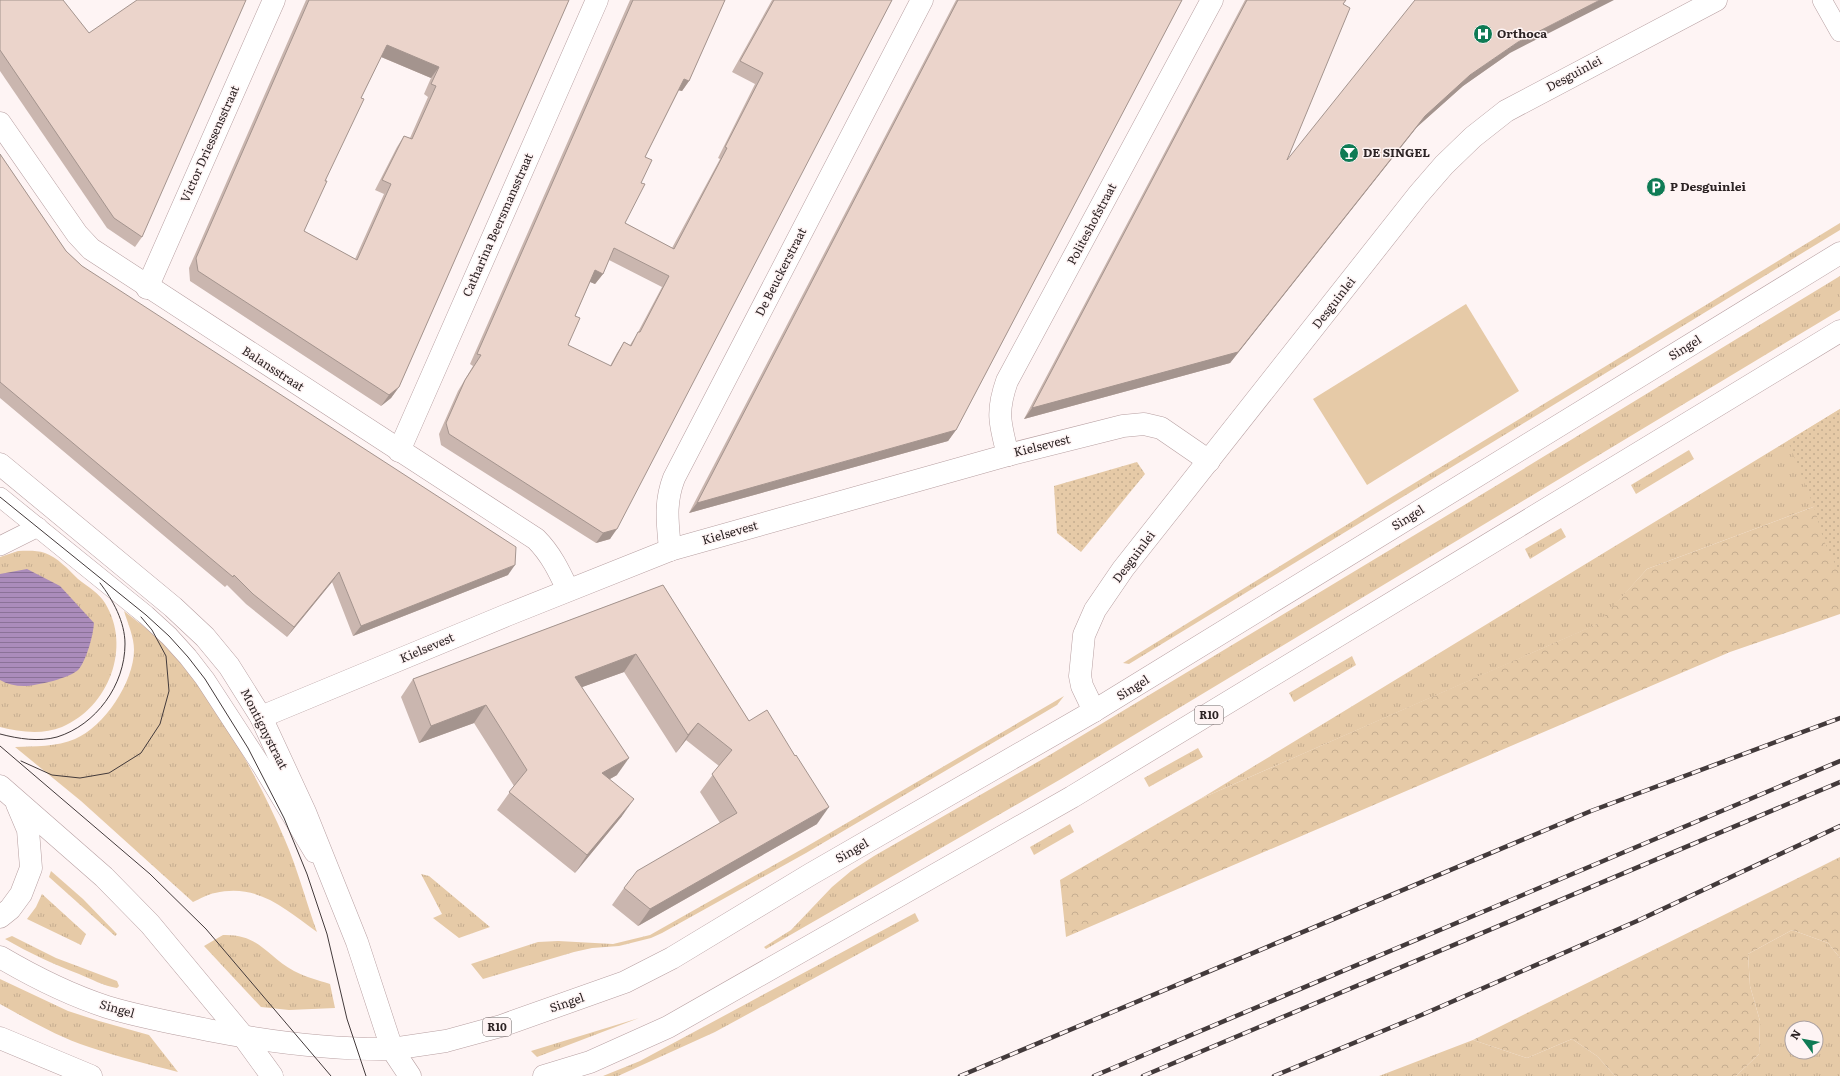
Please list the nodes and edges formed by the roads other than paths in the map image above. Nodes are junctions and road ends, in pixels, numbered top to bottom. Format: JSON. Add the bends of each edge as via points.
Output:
{"nodes":[{"id":1,"x":274,"y":0,"type":"edge"},
{"id":2,"x":597,"y":0,"type":"edge"},
{"id":3,"x":922,"y":0,"type":"edge"},
{"id":4,"x":1212,"y":0,"type":"edge"},
{"id":5,"x":1716,"y":0,"type":"edge"},
{"id":6,"x":1822,"y":0,"type":"edge"},
{"id":7,"x":1840,"y":32,"type":"edge"},
{"id":8,"x":0,"y":123,"type":"edge"},
{"id":9,"x":1840,"y":253,"type":"edge"},
{"id":10,"x":147,"y":288,"type":"junction"},
{"id":11,"x":1840,"y":331,"type":"edge"},
{"id":12,"x":400,"y":451,"type":"junction"},
{"id":13,"x":1008,"y":455,"type":"junction"},
{"id":14,"x":1208,"y":461,"type":"junction"},
{"id":15,"x":0,"y":464,"type":"edge"},
{"id":16,"x":4,"y":505,"type":"edge"},
{"id":17,"x":38,"y":527,"type":"junction"},
{"id":18,"x":0,"y":546,"type":"edge"},
{"id":19,"x":670,"y":550,"type":"junction"},
{"id":20,"x":568,"y":590,"type":"junction"},
{"id":21,"x":1094,"y":711,"type":"junction"},
{"id":22,"x":261,"y":717,"type":"junction"},
{"id":23,"x":7,"y":793,"type":"edge"},
{"id":24,"x":342,"y":901,"type":"junction"},
{"id":25,"x":0,"y":917,"type":"edge"},
{"id":26,"x":0,"y":957,"type":"edge"},
{"id":27,"x":243,"y":1036,"type":"junction"},
{"id":28,"x":0,"y":1038,"type":"edge"},
{"id":29,"x":392,"y":1049,"type":"junction"},
{"id":30,"x":91,"y":1076,"type":"edge"},
{"id":31,"x":272,"y":1076,"type":"edge"},
{"id":32,"x":410,"y":1076,"type":"edge"},
{"id":33,"x":544,"y":1076,"type":"edge"}],
"edges":[{"from":1,"to":10,"type":"street","name":"Victor Driessensstraat"},
{"from":2,"to":12,"type":"street","name":"Catharina Beersmansstraat"},
{"from":3,"to":19,"type":"street","name":"De Beuckerstraat","via":[[674,478],[668,494]]},
{"from":4,"to":13,"type":"street","name":"Politeshofstraat","via":[[1007,381],[1000,400],[1000,423]]},
{"from":5,"to":14,"type":"street","name":"Desguinlei","via":[[1506,111],[1473,137],[1418,195]]},
{"from":6,"to":7,"type":"lane"},
{"from":8,"to":10,"type":"street","name":"Balansstraat","via":[[90,249]]},
{"from":9,"to":21,"type":"street","name":"Singel","number":"R10"},
{"from":10,"to":12,"type":"street","name":"Balansstraat"},
{"from":11,"to":33,"type":"street","number":"R10","via":[[1072,797],[668,1027],[590,1062]]},
{"from":12,"to":20,"type":"street","name":"Balansstraat","via":[[536,538],[554,559]]},
{"from":13,"to":14,"type":"street","name":"Kielsevest","via":[[1123,426],[1144,424],[1161,428]]},
{"from":13,"to":19,"type":"street","name":"Kielsevest"},
{"from":14,"to":21,"type":"street","name":"Desguinlei","via":[[1123,569],[1095,610],[1084,635],[1080,676]]},
{"from":15,"to":22,"type":"street","name":"Montignystraat","via":[[173,607],[205,637],[229,666]]},
{"from":16,"to":17,"type":"lane"},
{"from":17,"to":18,"type":"lane"},
{"from":17,"to":24,"type":"lane","via":[[146,615],[188,657],[264,768]]},
{"from":19,"to":20,"type":"street","name":"Kielsevest"},
{"from":20,"to":22,"type":"street","name":"Kielsevest"},
{"from":21,"to":29,"type":"street","name":"Singel","number":"R10","via":[[811,874],[672,958],[625,982],[494,1028],[446,1041]]},
{"from":22,"to":24,"type":"street","name":"Montignystraat"},
{"from":23,"to":25,"type":"street","via":[[28,830],[31,868],[21,894]]},
{"from":23,"to":27,"type":"street","via":[[104,877],[150,924]]},
{"from":24,"to":29,"type":"street","name":"Montignystraat"},
{"from":26,"to":27,"type":"street","name":"Singel","number":"R10","via":[[55,987],[106,1006]]},
{"from":27,"to":29,"type":"street","number":"R10","via":[[305,1046],[356,1050]]},
{"from":27,"to":31,"type":"street"},
{"from":28,"to":30,"type":"street"},
{"from":29,"to":32,"type":"street","name":"Montignystraat"}]}
